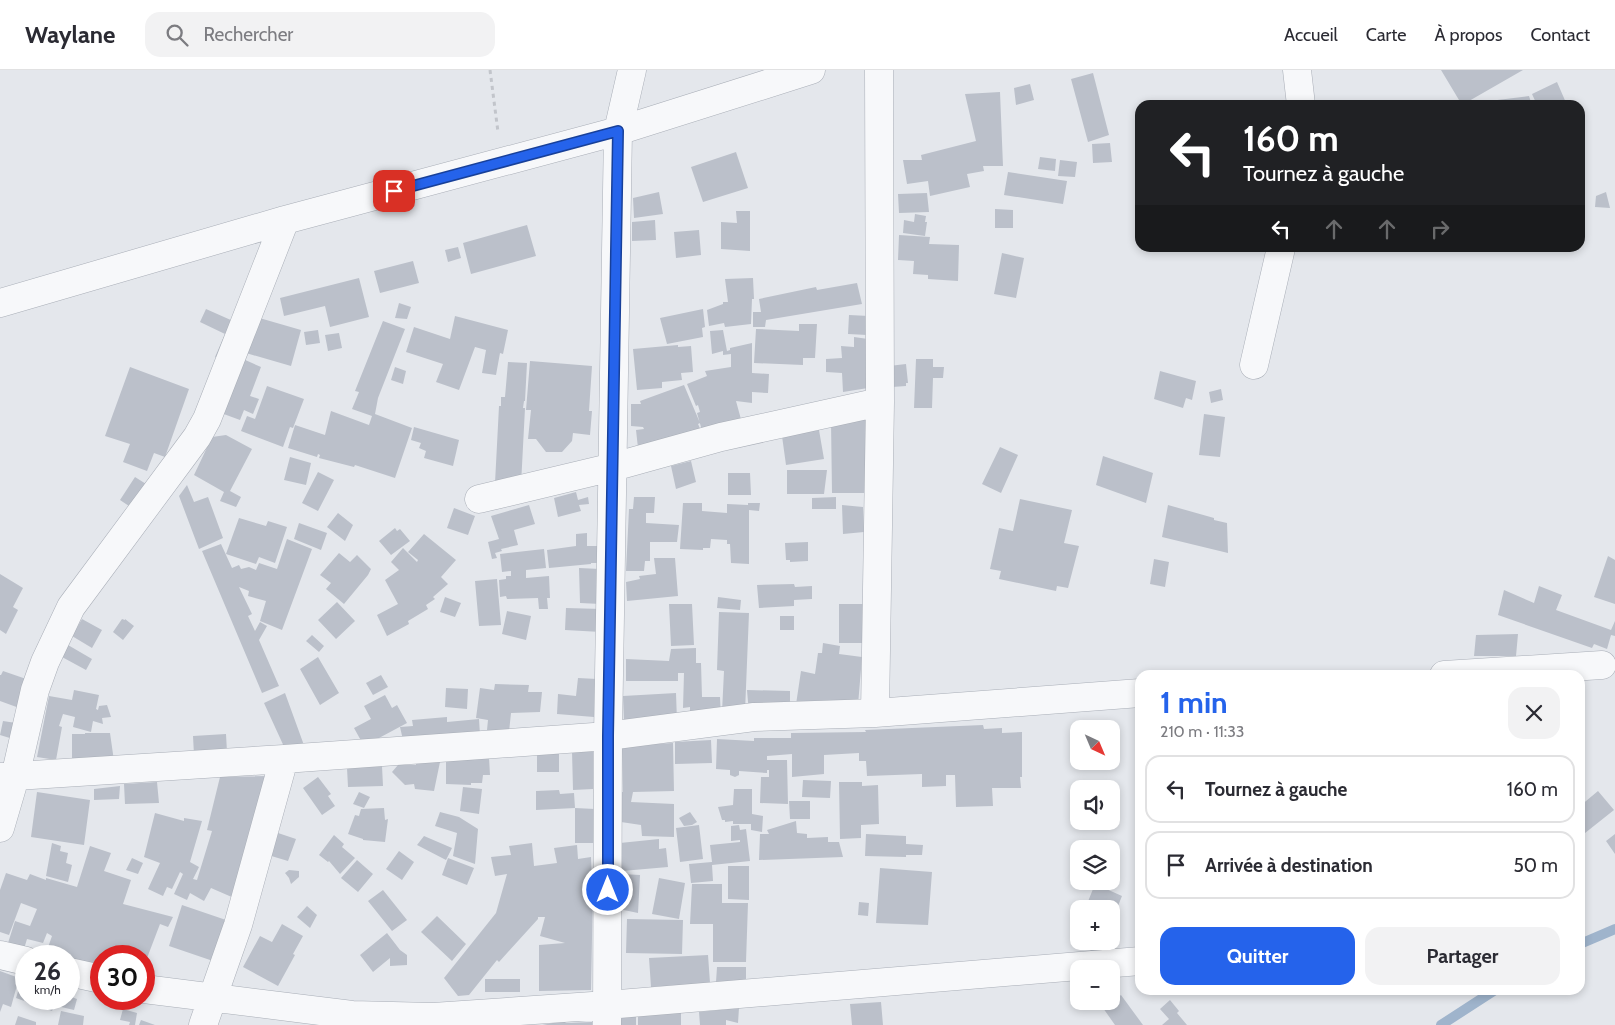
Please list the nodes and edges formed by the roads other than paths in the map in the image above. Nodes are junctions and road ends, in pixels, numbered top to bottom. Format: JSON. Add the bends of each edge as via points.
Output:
{"nodes":[{"id":1,"x":632,"y":70,"type":"edge"},
{"id":2,"x":811,"y":70,"type":"edge"},
{"id":3,"x":879,"y":70,"type":"edge"},
{"id":4,"x":1297,"y":70,"type":"edge"},
{"id":5,"x":1300,"y":100,"type":"edge"},
{"id":6,"x":618,"y":131,"type":"junction"},
{"id":7,"x":286,"y":220,"type":"junction"},
{"id":8,"x":1280,"y":252,"type":"edge"},
{"id":9,"x":0,"y":303,"type":"edge"},
{"id":10,"x":1254,"y":365,"type":"dead end"},
{"id":11,"x":880,"y":402,"type":"junction"},
{"id":12,"x":613,"y":467,"type":"junction"},
{"id":13,"x":479,"y":499,"type":"dead end"},
{"id":14,"x":1602,"y":664,"type":"dead end"},
{"id":15,"x":1516,"y":670,"type":"edge"},
{"id":16,"x":1135,"y":693,"type":"edge"},
{"id":17,"x":875,"y":713,"type":"junction"},
{"id":18,"x":608,"y":736,"type":"junction"},
{"id":19,"x":284,"y":759,"type":"junction"},
{"id":20,"x":7,"y":777,"type":"edge"},
{"id":21,"x":0,"y":828,"type":"edge"},
{"id":22,"x":0,"y":955,"type":"edge"},
{"id":23,"x":15,"y":958,"type":"edge"},
{"id":24,"x":1135,"y":962,"type":"edge"},
{"id":25,"x":155,"y":990,"type":"edge"},
{"id":26,"x":213,"y":997,"type":"junction"},
{"id":27,"x":607,"y":1015,"type":"edge"},
{"id":28,"x":202,"y":1025,"type":"edge"}],
"edges":[{"from":1,"to":6,"type":"street"},
{"from":2,"to":6,"type":"street"},
{"from":3,"to":11,"type":"street"},
{"from":4,"to":5,"type":"street"},
{"from":6,"to":7,"type":"street"},
{"from":6,"to":12,"type":"street"},
{"from":7,"to":9,"type":"street"},
{"from":7,"to":20,"type":"street","via":[[207,419],[71,608],[57,635]]},
{"from":8,"to":10,"type":"street"},
{"from":11,"to":12,"type":"street","via":[[721,437]]},
{"from":11,"to":17,"type":"street"},
{"from":12,"to":13,"type":"street"},
{"from":12,"to":18,"type":"street"},
{"from":14,"to":15,"type":"street"},
{"from":16,"to":17,"type":"street"},
{"from":17,"to":18,"type":"street","via":[[754,717]]},
{"from":18,"to":19,"type":"street"},
{"from":18,"to":27,"type":"street"},
{"from":19,"to":20,"type":"street"},
{"from":19,"to":26,"type":"street","via":[[251,880]]},
{"from":20,"to":21,"type":"street"},
{"from":22,"to":23,"type":"street"},
{"from":24,"to":27,"type":"street"},
{"from":25,"to":26,"type":"street"},
{"from":26,"to":27,"type":"street","via":[[352,1014],[433,1017]]},
{"from":26,"to":28,"type":"street"}]}
